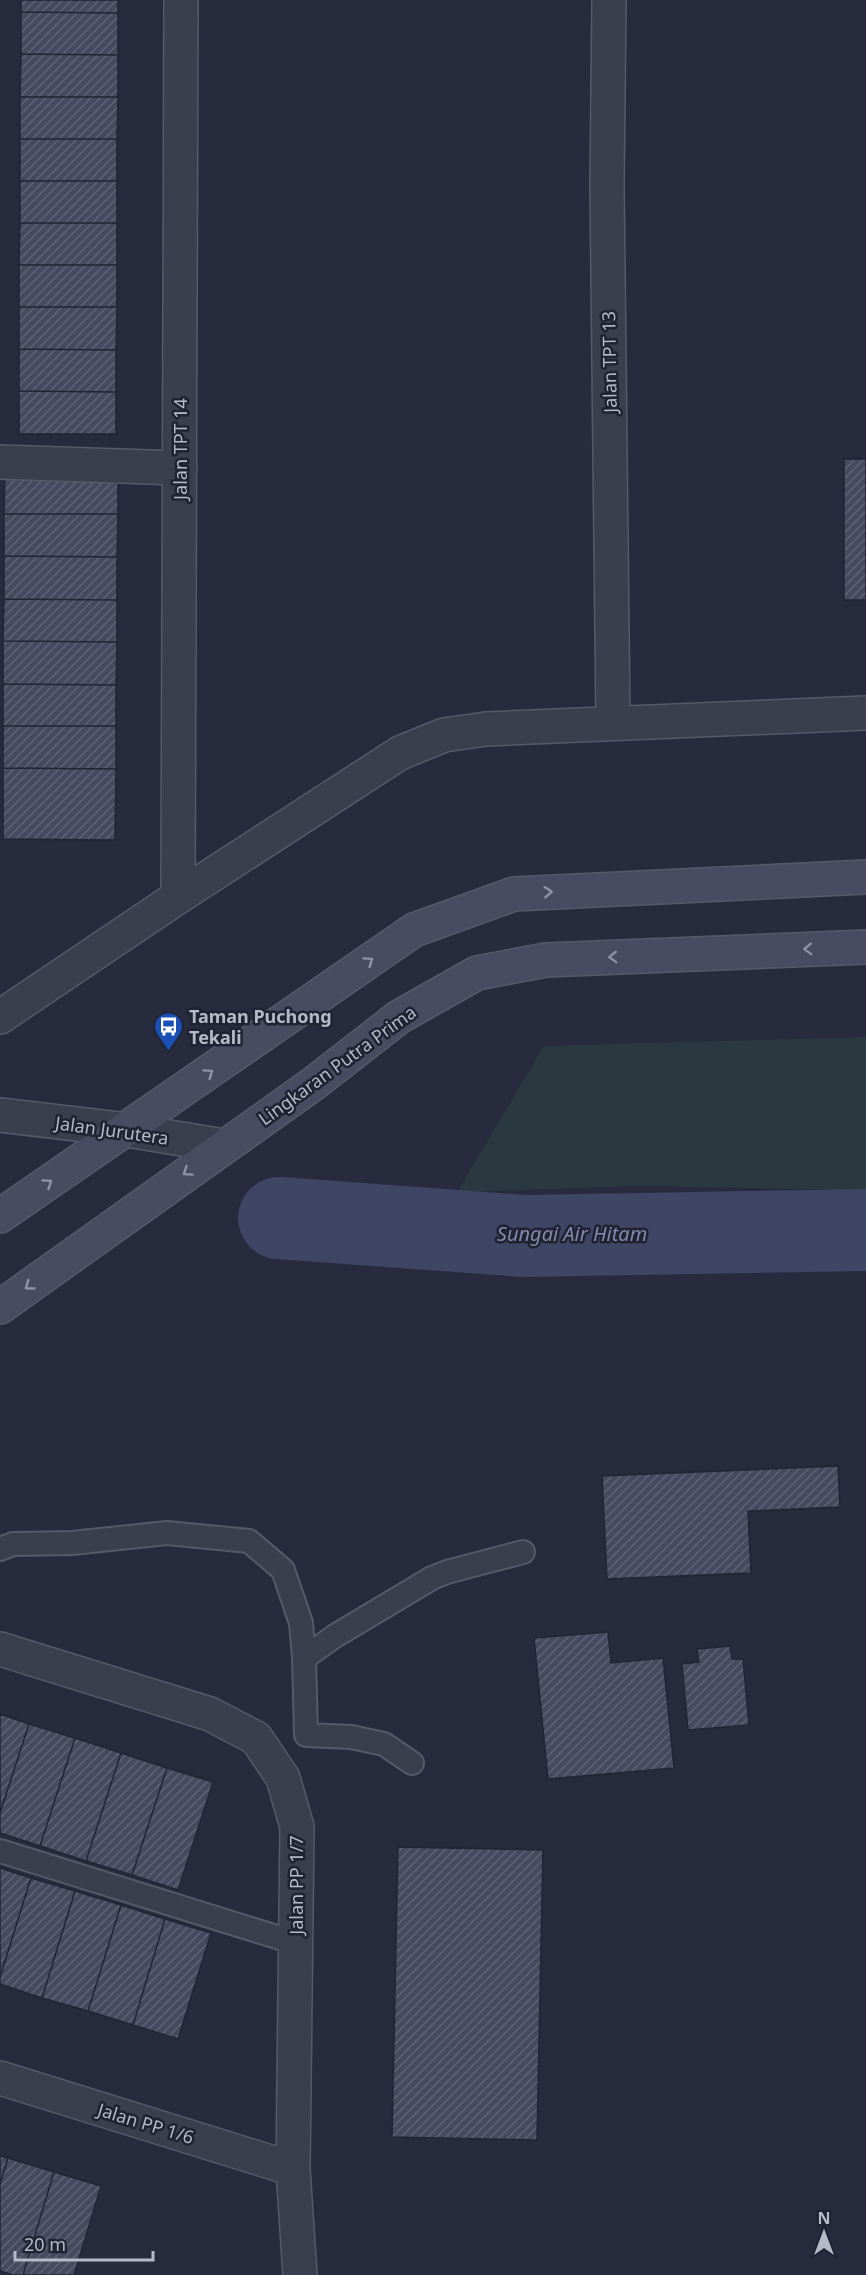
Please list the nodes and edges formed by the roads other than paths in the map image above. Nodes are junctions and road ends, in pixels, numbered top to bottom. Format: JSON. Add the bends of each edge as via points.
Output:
{"nodes":[{"id":1,"x":181,"y":0,"type":"edge"},
{"id":2,"x":609,"y":0,"type":"edge"},
{"id":3,"x":0,"y":462,"type":"edge"},
{"id":4,"x":180,"y":468,"type":"junction"},
{"id":5,"x":866,"y":713,"type":"edge"},
{"id":6,"x":614,"y":723,"type":"junction"},
{"id":7,"x":866,"y":878,"type":"edge"},
{"id":8,"x":178,"y":897,"type":"junction"},
{"id":9,"x":866,"y":947,"type":"edge"},
{"id":10,"x":0,"y":1017,"type":"edge"},
{"id":11,"x":0,"y":1115,"type":"edge"},
{"id":12,"x":127,"y":1130,"type":"junction"},
{"id":13,"x":224,"y":1146,"type":"junction"},
{"id":14,"x":0,"y":1216,"type":"edge"},
{"id":15,"x":0,"y":1307,"type":"edge"},
{"id":16,"x":0,"y":1549,"type":"edge"},
{"id":17,"x":523,"y":1552,"type":"dead end"},
{"id":18,"x":0,"y":1649,"type":"edge"},
{"id":19,"x":304,"y":1658,"type":"junction"},
{"id":20,"x":412,"y":1763,"type":"dead end"},
{"id":21,"x":0,"y":1851,"type":"edge"},
{"id":22,"x":296,"y":1943,"type":"junction"},
{"id":23,"x":0,"y":2078,"type":"edge"},
{"id":24,"x":293,"y":2169,"type":"junction"},
{"id":25,"x":300,"y":2275,"type":"edge"}],
"edges":[{"from":1,"to":4,"type":"street","name":"Jalan TPT 14"},
{"from":2,"to":6,"type":"street","name":"Jalan TPT 13","via":[[607,184]]},
{"from":3,"to":4,"type":"street"},
{"from":4,"to":8,"type":"street","name":"Jalan TPT 14"},
{"from":5,"to":6,"type":"street"},
{"from":6,"to":8,"type":"street","via":[[486,729],[444,735],[400,753]]},
{"from":12,"to":7,"type":"main road","one_way":true,"via":[[414,930],[514,894]]},
{"from":8,"to":10,"type":"street"},
{"from":9,"to":13,"type":"main road","name":"Lingkaran Putra Prima","one_way":true,"via":[[546,960],[477,973],[399,1017]]},
{"from":11,"to":12,"type":"street","name":"Jalan Jurutera"},
{"from":12,"to":13,"type":"street","name":"Jalan Jurutera"},
{"from":14,"to":12,"type":"main road","one_way":true},
{"from":13,"to":15,"type":"main road","name":"Lingkaran Putra Prima","one_way":true},
{"from":16,"to":19,"type":"lane","via":[[13,1544],[72,1543],[167,1533],[249,1541],[283,1570],[301,1623]]},
{"from":17,"to":19,"type":"lane","via":[[432,1578]]},
{"from":18,"to":22,"type":"street","name":"Jalan PP 1/7","via":[[210,1714],[256,1738],[283,1778],[297,1827]]},
{"from":19,"to":20,"type":"lane","via":[[306,1735],[351,1737],[384,1744]]},
{"from":21,"to":22,"type":"lane"},
{"from":22,"to":24,"type":"street","name":"Jalan PP 1/7"},
{"from":23,"to":24,"type":"street","name":"Jalan PP 1/6"},
{"from":24,"to":25,"type":"street","name":"Jalan PP 1/7"}]}
